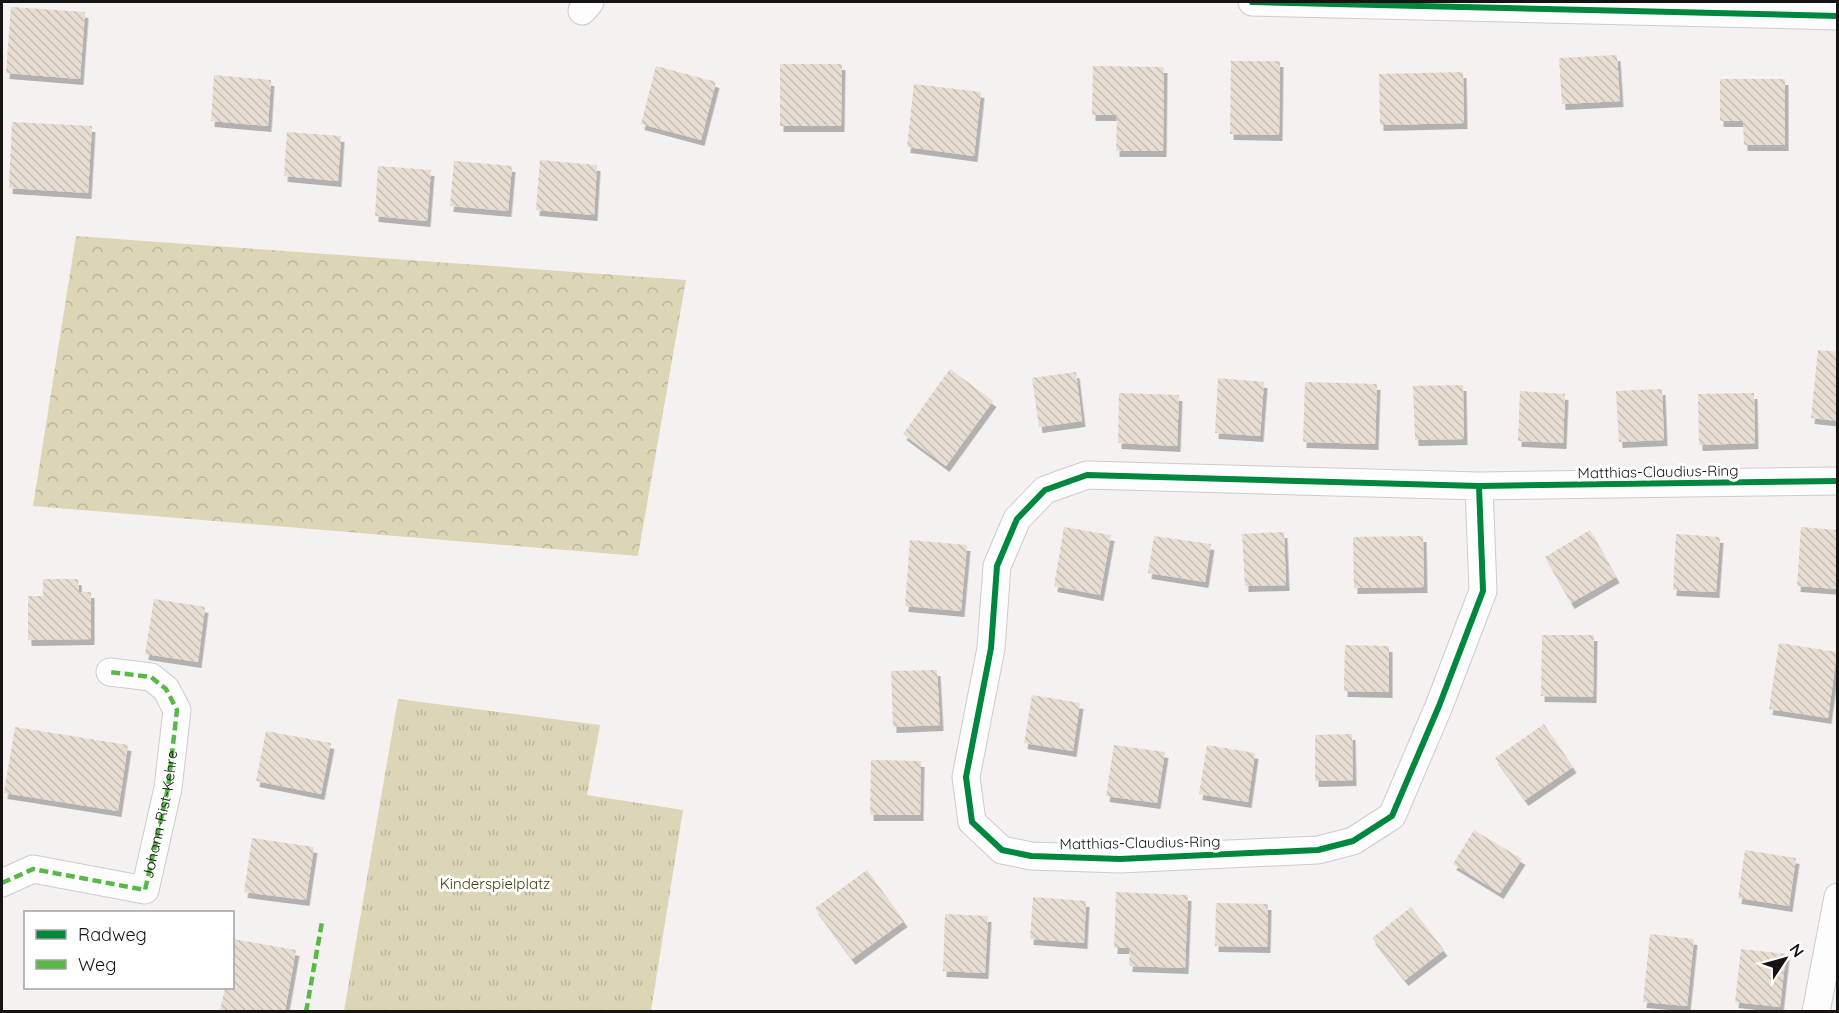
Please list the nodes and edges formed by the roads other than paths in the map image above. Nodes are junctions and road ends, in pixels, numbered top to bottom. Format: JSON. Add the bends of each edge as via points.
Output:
{"nodes":[{"id":1,"x":1252,"y":2,"type":"edge"},
{"id":2,"x":1838,"y":16,"type":"edge"},
{"id":3,"x":1838,"y":481,"type":"edge"},
{"id":4,"x":1479,"y":486,"type":"junction"},
{"id":5,"x":110,"y":672,"type":"dead end"},
{"id":6,"x":2,"y":883,"type":"edge"},
{"id":7,"x":1838,"y":897,"type":"edge"},
{"id":8,"x":1816,"y":1011,"type":"edge"}],
"edges":[{"from":1,"to":2,"type":"street"},
{"from":3,"to":4,"type":"street","name":"Matthias-Claudius-Ring"},
{"from":4,"to":4,"type":"street","name":"Matthias-Claudius-Ring","via":[[1088,475],[1044,490],[1017,519],[997,566],[992,648],[966,777],[972,822],[1002,850],[1031,856],[1120,859],[1318,850],[1353,841],[1392,816],[1483,591]]},
{"from":5,"to":6,"type":"street","name":"Johann-Rist-Kehre","via":[[151,677],[177,710],[168,788],[145,890],[33,869]]},
{"from":7,"to":8,"type":"street"}]}
